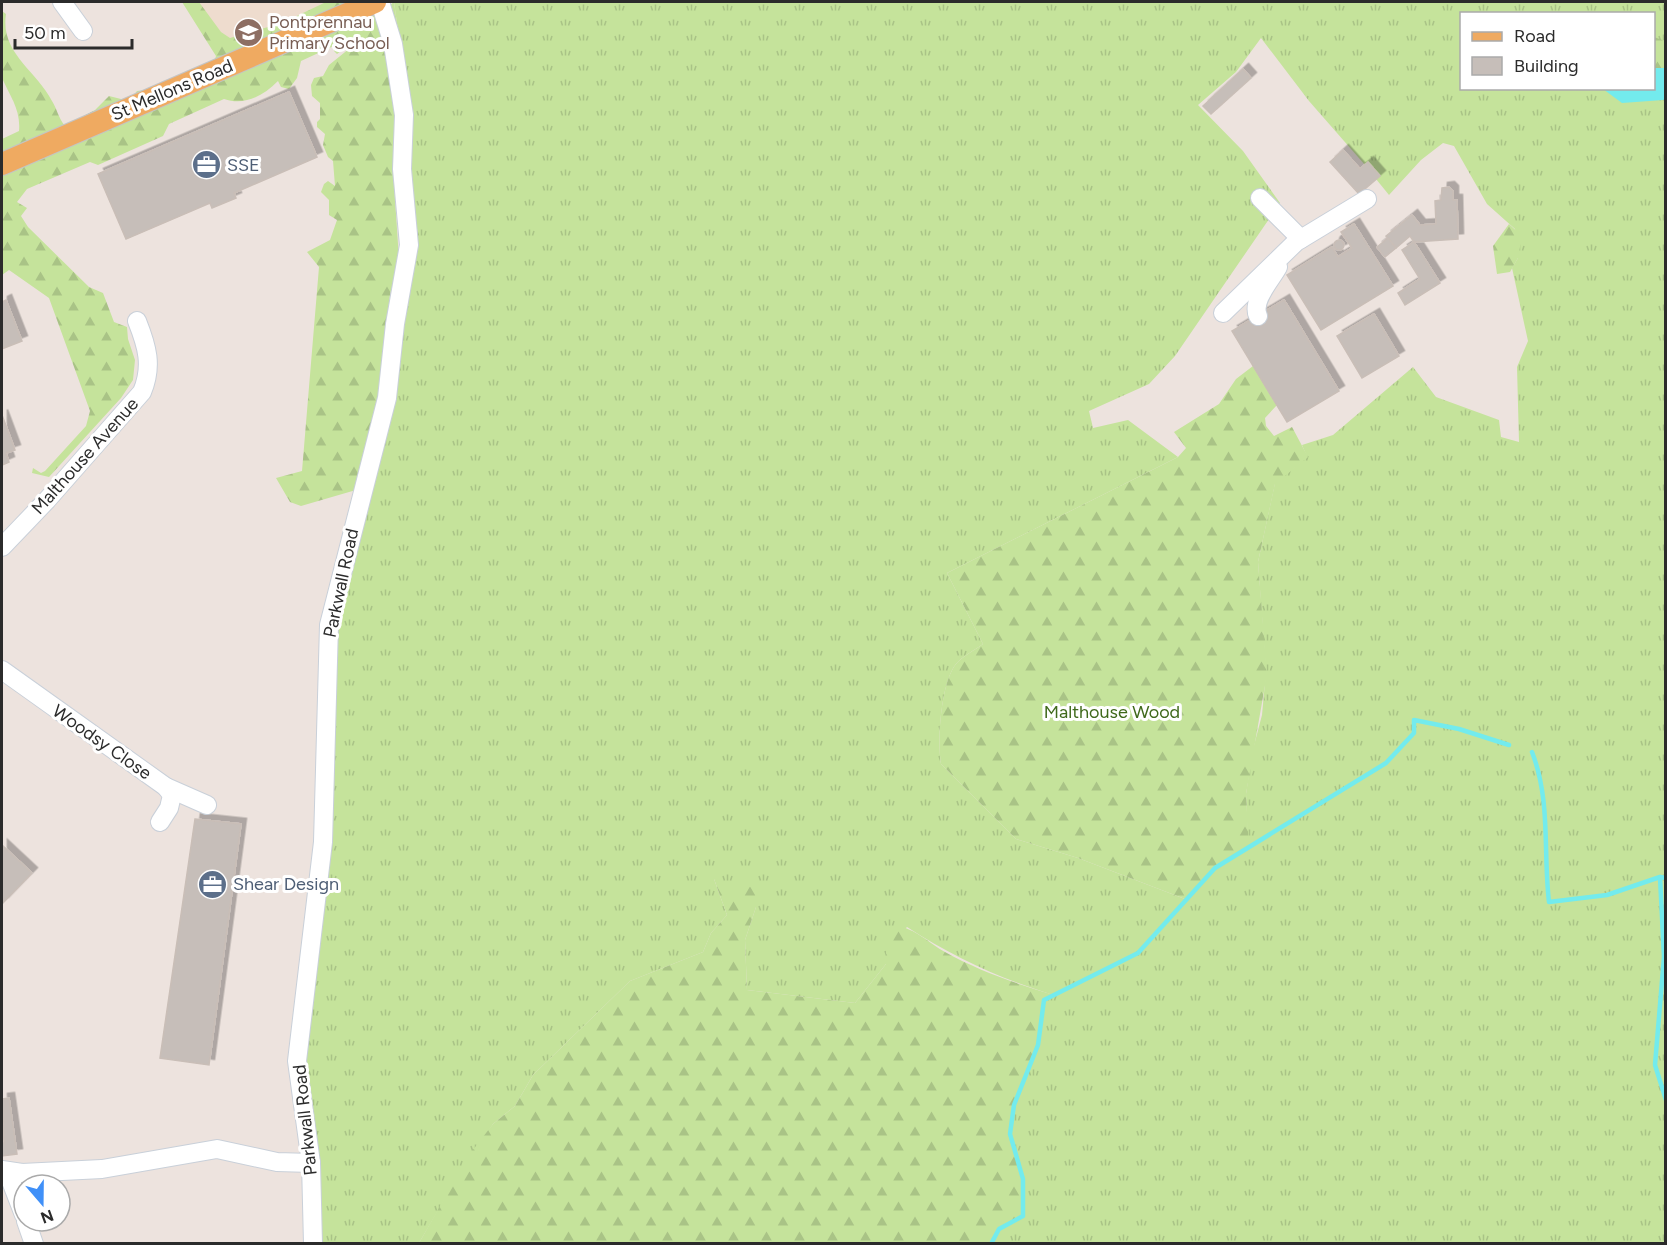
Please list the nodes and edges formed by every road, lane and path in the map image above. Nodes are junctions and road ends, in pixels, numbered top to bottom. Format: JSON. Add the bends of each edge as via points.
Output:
{"nodes":[{"id":1,"x":62,"y":2,"type":"edge"},
{"id":2,"x":375,"y":2,"type":"edge"},
{"id":3,"x":380,"y":2,"type":"edge"},
{"id":4,"x":83,"y":31,"type":"dead end"},
{"id":5,"x":2,"y":164,"type":"edge"},
{"id":6,"x":1260,"y":198,"type":"dead end"},
{"id":7,"x":1367,"y":199,"type":"dead end"},
{"id":8,"x":1295,"y":244,"type":"junction"},
{"id":9,"x":1223,"y":313,"type":"dead end"},
{"id":10,"x":1258,"y":315,"type":"dead end"},
{"id":11,"x":137,"y":321,"type":"dead end"},
{"id":12,"x":2,"y":547,"type":"edge"},
{"id":13,"x":2,"y":670,"type":"edge"},
{"id":14,"x":166,"y":787,"type":"junction"},
{"id":15,"x":207,"y":805,"type":"dead end"},
{"id":16,"x":160,"y":822,"type":"dead end"},
{"id":17,"x":311,"y":1163,"type":"junction"},
{"id":18,"x":10,"y":1172,"type":"edge"},
{"id":19,"x":313,"y":1244,"type":"edge"}],
"edges":[{"from":1,"to":4,"type":"street"},
{"from":2,"to":5,"type":"main road","name":"St Mellons Road"},
{"from":3,"to":17,"type":"street","name":"Parkwall Road","via":[[393,44],[404,115],[402,169],[409,245],[394,324],[387,398],[329,625],[323,842],[297,1061]]},
{"from":6,"to":8,"type":"street"},
{"from":7,"to":8,"type":"street"},
{"from":8,"to":9,"type":"street"},
{"from":8,"to":10,"type":"street","via":[[1258,301]]},
{"from":11,"to":12,"type":"street","name":"Malthouse Avenue","via":[[149,356],[142,392]]},
{"from":13,"to":14,"type":"street","name":"Woodsy Close"},
{"from":14,"to":15,"type":"street","name":"Woodsy Close"},
{"from":14,"to":16,"type":"street","via":[[172,795]]},
{"from":17,"to":18,"type":"street","via":[[277,1162],[217,1149],[102,1169]]},
{"from":17,"to":19,"type":"street","name":"Parkwall Road"}]}
